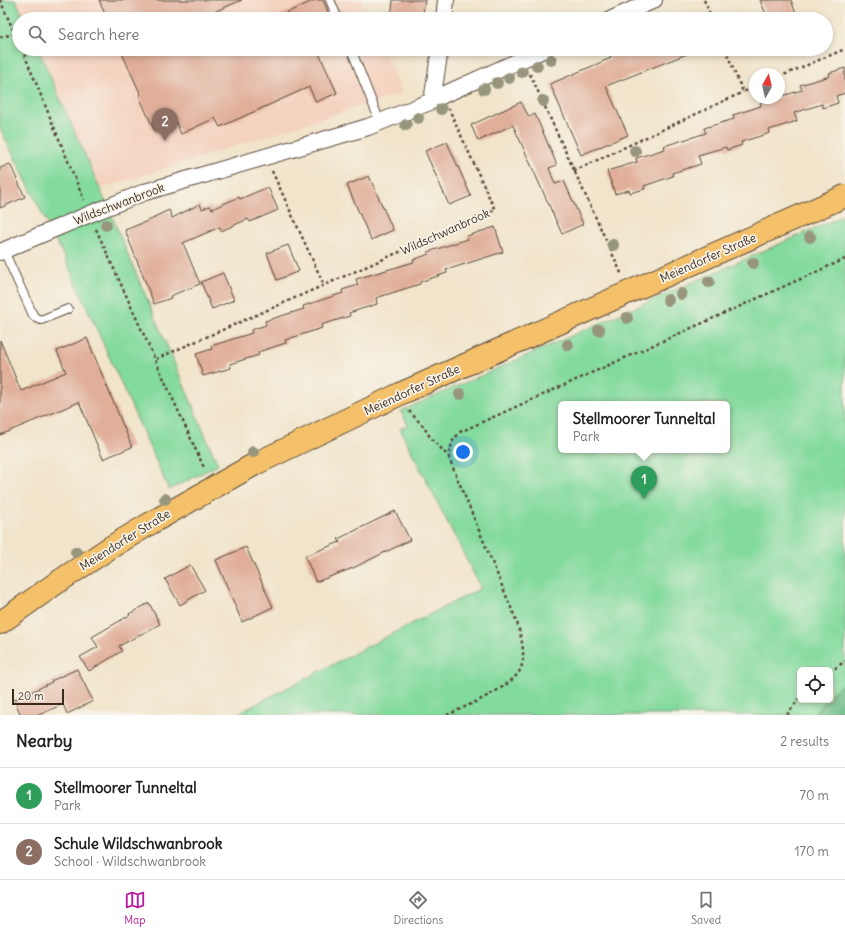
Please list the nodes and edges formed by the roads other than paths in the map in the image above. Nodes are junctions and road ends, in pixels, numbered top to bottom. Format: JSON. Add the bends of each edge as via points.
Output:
{"nodes":[{"id":1,"x":330,"y":0,"type":"edge"},
{"id":2,"x":446,"y":0,"type":"edge"},
{"id":3,"x":654,"y":0,"type":"edge"},
{"id":4,"x":335,"y":12,"type":"edge"},
{"id":5,"x":445,"y":12,"type":"edge"},
{"id":6,"x":627,"y":12,"type":"edge"},
{"id":7,"x":354,"y":56,"type":"edge"},
{"id":8,"x":440,"y":56,"type":"edge"},
{"id":9,"x":530,"y":56,"type":"edge"},
{"id":10,"x":438,"y":98,"type":"junction"},
{"id":11,"x":380,"y":122,"type":"junction"},
{"id":12,"x":845,"y":196,"type":"edge"},
{"id":13,"x":2,"y":252,"type":"edge"},
{"id":14,"x":68,"y":309,"type":"dead end"},
{"id":15,"x":0,"y":623,"type":"edge"}],
"edges":[{"from":1,"to":4,"type":"lane"},
{"from":2,"to":5,"type":"street"},
{"from":3,"to":6,"type":"street"},
{"from":7,"to":11,"type":"lane"},
{"from":8,"to":10,"type":"street"},
{"from":9,"to":10,"type":"street","name":"Wildschwanbrook"},
{"from":10,"to":11,"type":"street","name":"Wildschwanbrook"},
{"from":11,"to":13,"type":"street","name":"Wildschwanbrook","via":[[145,192]]},
{"from":12,"to":15,"type":"main road","name":"Meiendorfer Straße","via":[[402,393],[255,464],[111,547]]},
{"from":13,"to":14,"type":"lane","via":[[36,318],[41,320]]}]}
